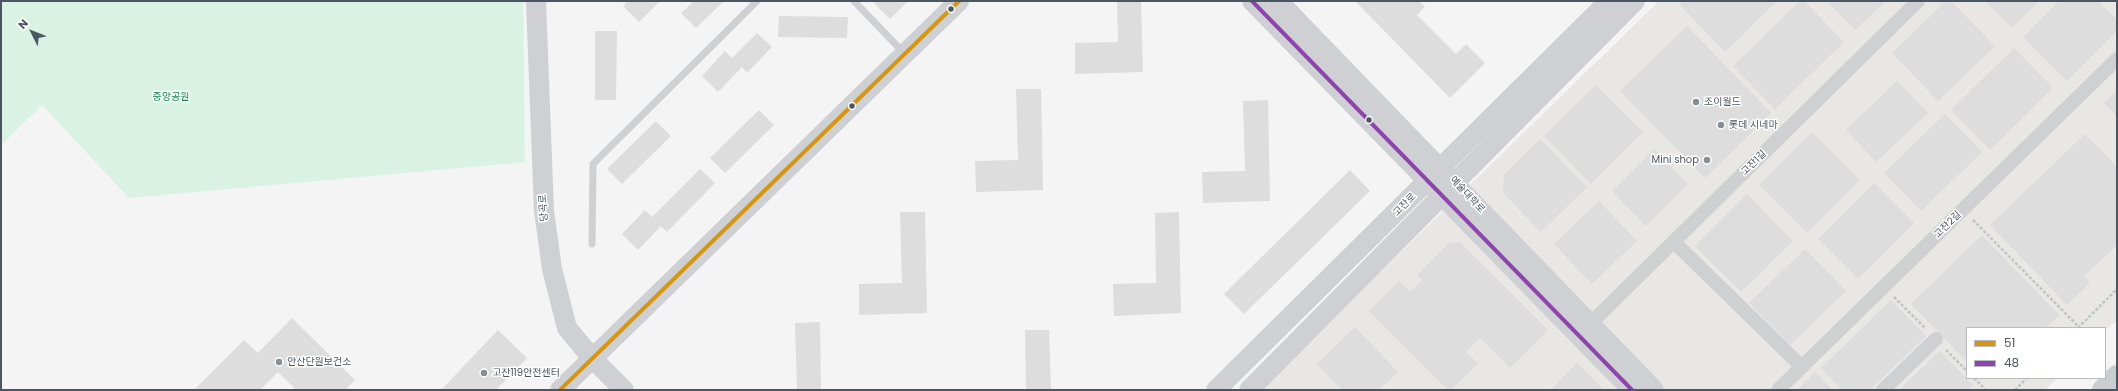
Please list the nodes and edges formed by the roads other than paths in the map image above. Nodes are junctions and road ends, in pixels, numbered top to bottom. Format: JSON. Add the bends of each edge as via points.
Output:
{"nodes":[{"id":1,"x":536,"y":1,"type":"edge"},
{"id":2,"x":757,"y":1,"type":"edge"},
{"id":3,"x":854,"y":1,"type":"edge"},
{"id":4,"x":959,"y":1,"type":"edge"},
{"id":5,"x":1252,"y":1,"type":"edge"},
{"id":6,"x":1278,"y":1,"type":"edge"},
{"id":7,"x":1609,"y":1,"type":"edge"},
{"id":8,"x":1635,"y":1,"type":"edge"},
{"id":9,"x":1918,"y":1,"type":"edge"},
{"id":10,"x":905,"y":54,"type":"junction"},
{"id":11,"x":2117,"y":59,"type":"edge"},
{"id":12,"x":1435,"y":175,"type":"junction"},
{"id":13,"x":1449,"y":189,"type":"junction"},
{"id":14,"x":1674,"y":242,"type":"junction"},
{"id":15,"x":592,"y":244,"type":"dead end"},
{"id":16,"x":1590,"y":324,"type":"junction"},
{"id":17,"x":1936,"y":340,"type":"dead end"},
{"id":18,"x":592,"y":358,"type":"junction"},
{"id":19,"x":1802,"y":367,"type":"junction"},
{"id":20,"x":2117,"y":376,"type":"edge"},
{"id":21,"x":560,"y":390,"type":"edge"},
{"id":22,"x":624,"y":390,"type":"edge"},
{"id":23,"x":1216,"y":390,"type":"edge"},
{"id":24,"x":1249,"y":390,"type":"edge"},
{"id":25,"x":1632,"y":390,"type":"edge"},
{"id":26,"x":1654,"y":390,"type":"edge"},
{"id":27,"x":1778,"y":390,"type":"edge"},
{"id":28,"x":1883,"y":390,"type":"edge"},
{"id":29,"x":2103,"y":390,"type":"edge"}],
"edges":[{"from":1,"to":18,"type":"street","name":"당곡로","via":[[544,211],[552,269],[567,328]]},
{"from":2,"to":15,"type":"lane","via":[[593,164]]},
{"from":3,"to":10,"type":"lane"},
{"from":4,"to":10,"type":"street"},
{"from":5,"to":12,"type":"street","name":"예술대학로"},
{"from":6,"to":12,"type":"street","name":"예술대학로"},
{"from":7,"to":12,"type":"street","name":"고잔로"},
{"from":8,"to":13,"type":"street","name":"고잔로"},
{"from":9,"to":14,"type":"street","name":"고잔1길"},
{"from":10,"to":18,"type":"street"},
{"from":11,"to":19,"type":"street","name":"고잔2길"},
{"from":12,"to":13,"type":"street","name":"예술대학로"},
{"from":12,"to":23,"type":"street","name":"고잔로"},
{"from":13,"to":16,"type":"street","name":"예술대학로"},
{"from":13,"to":24,"type":"street","name":"고잔로"},
{"from":13,"to":25,"type":"street","name":"예술대학로"},
{"from":14,"to":16,"type":"street","name":"고잔1길"},
{"from":14,"to":19,"type":"street"},
{"from":16,"to":26,"type":"street","name":"예술대학로"},
{"from":17,"to":28,"type":"street"},
{"from":18,"to":21,"type":"street"},
{"from":18,"to":22,"type":"street","name":"당곡로"},
{"from":19,"to":27,"type":"street","name":"고잔2길"},
{"from":20,"to":29,"type":"main road"}]}
